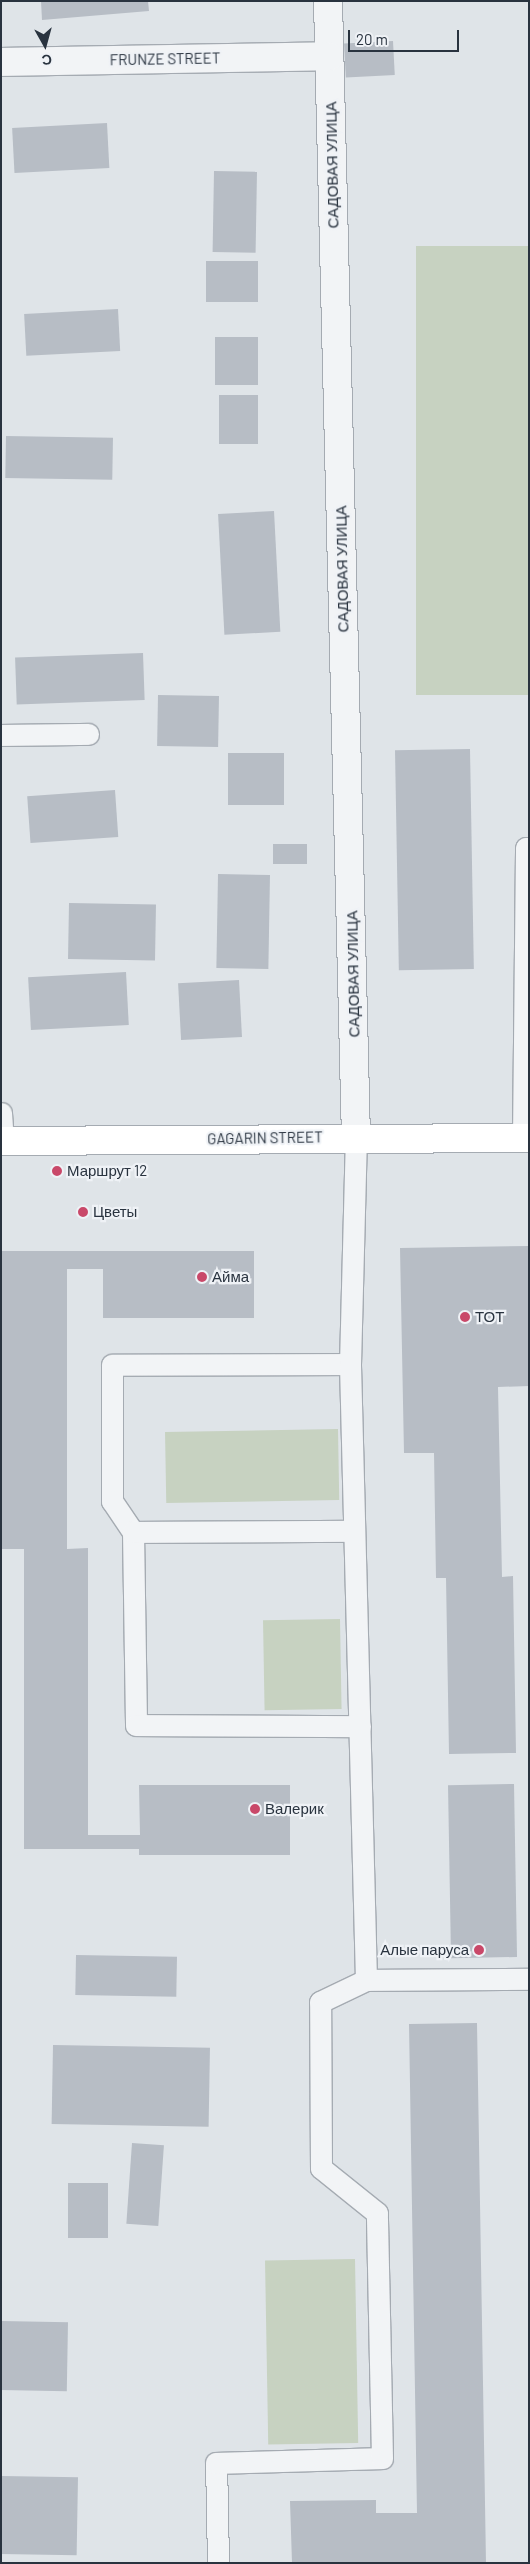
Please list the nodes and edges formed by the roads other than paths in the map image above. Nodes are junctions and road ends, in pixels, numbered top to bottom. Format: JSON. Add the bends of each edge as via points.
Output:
{"nodes":[{"id":1,"x":328,"y":1,"type":"edge"},
{"id":2,"x":329,"y":56,"type":"junction"},
{"id":3,"x":1,"y":62,"type":"edge"},
{"id":4,"x":88,"y":734,"type":"dead end"},
{"id":5,"x":1,"y":735,"type":"edge"},
{"id":6,"x":529,"y":848,"type":"edge"},
{"id":7,"x":526,"y":1028,"type":"edge"},
{"id":8,"x":1,"y":1113,"type":"edge"},
{"id":9,"x":356,"y":1138,"type":"junction"},
{"id":10,"x":526,"y":1138,"type":"edge"},
{"id":11,"x":2,"y":1141,"type":"edge"},
{"id":12,"x":350,"y":1364,"type":"junction"},
{"id":13,"x":354,"y":1531,"type":"junction"},
{"id":14,"x":133,"y":1532,"type":"junction"},
{"id":15,"x":360,"y":1726,"type":"junction"},
{"id":16,"x":529,"y":1979,"type":"edge"},
{"id":17,"x":366,"y":1980,"type":"junction"},
{"id":18,"x":218,"y":2563,"type":"edge"}],
"edges":[{"from":1,"to":2,"type":"street","name":"САДОВАЯ УЛИЦА"},
{"from":2,"to":3,"type":"street","name":"FRUNZE STREET"},
{"from":2,"to":9,"type":"street","name":"САДОВАЯ УЛИЦА"},
{"from":4,"to":5,"type":"lane"},
{"from":6,"to":7,"type":"lane","via":[[526,848]]},
{"from":7,"to":10,"type":"lane"},
{"from":8,"to":11,"type":"lane"},
{"from":9,"to":10,"type":"street","name":"GAGARIN STREET"},
{"from":9,"to":11,"type":"street","name":"GAGARIN STREET"},
{"from":9,"to":12,"type":"lane"},
{"from":12,"to":13,"type":"lane"},
{"from":12,"to":14,"type":"lane","via":[[112,1365],[112,1501]]},
{"from":13,"to":14,"type":"lane"},
{"from":13,"to":15,"type":"lane"},
{"from":14,"to":15,"type":"lane","via":[[136,1725]]},
{"from":15,"to":17,"type":"lane"},
{"from":16,"to":17,"type":"lane"},
{"from":17,"to":18,"type":"lane","via":[[320,2002],[320,2168],[377,2213],[382,2458],[216,2463]]}]}
